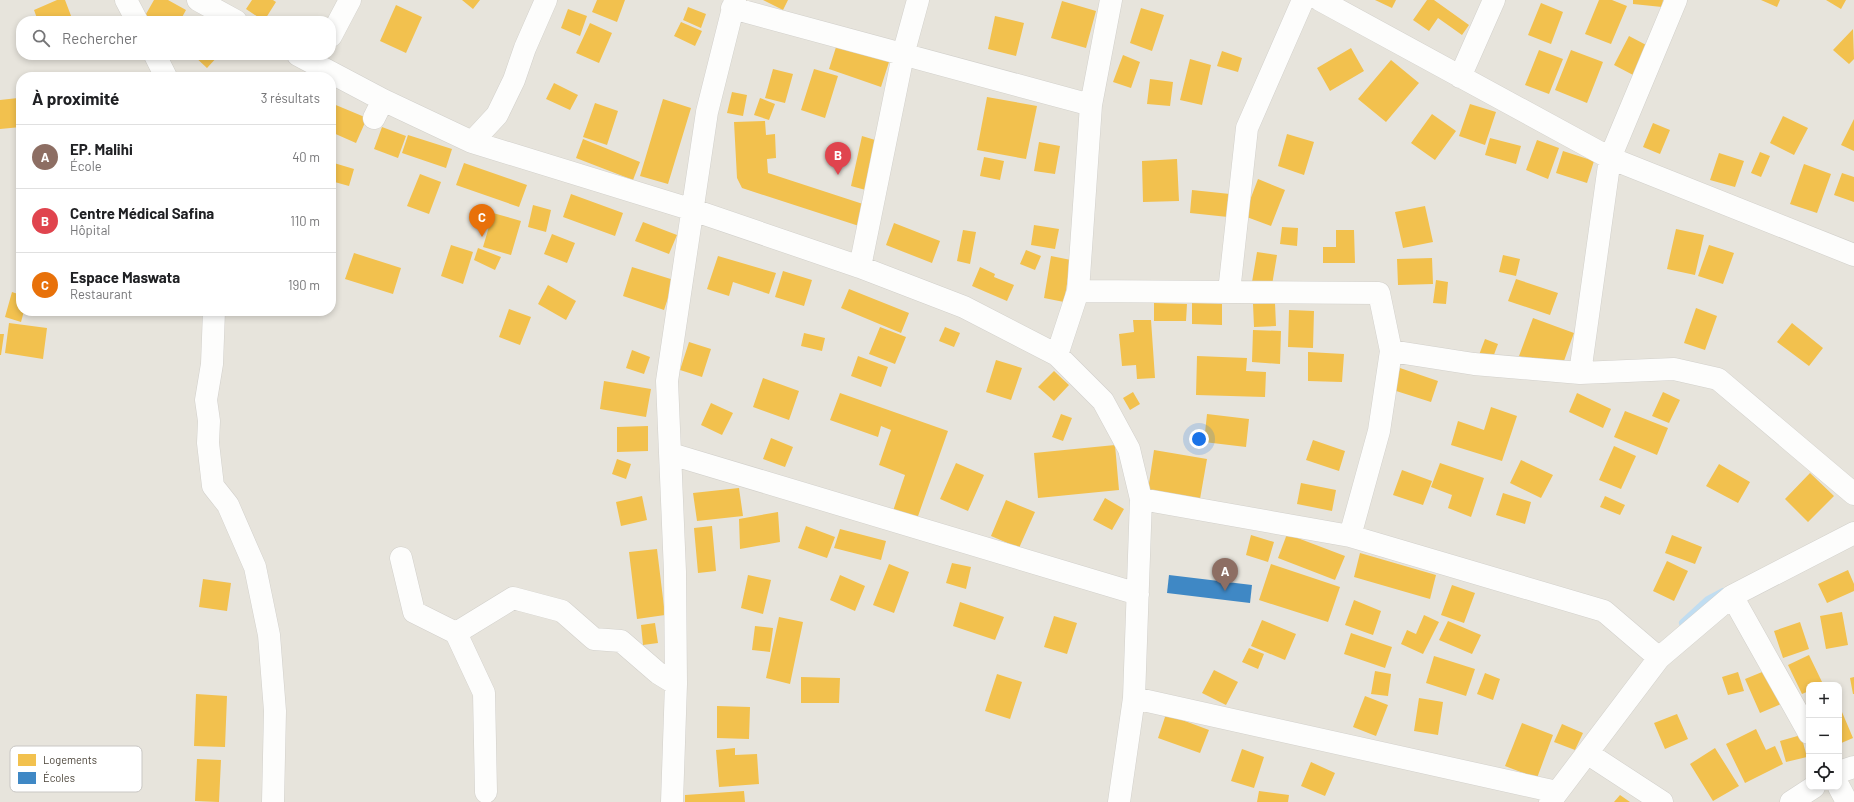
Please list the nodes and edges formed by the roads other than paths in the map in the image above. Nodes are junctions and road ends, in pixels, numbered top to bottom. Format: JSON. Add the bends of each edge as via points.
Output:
{"nodes":[{"id":1,"x":126,"y":0,"type":"edge"},
{"id":2,"x":198,"y":0,"type":"edge"},
{"id":3,"x":350,"y":0,"type":"edge"},
{"id":4,"x":546,"y":0,"type":"edge"},
{"id":5,"x":918,"y":0,"type":"edge"},
{"id":6,"x":1112,"y":0,"type":"edge"},
{"id":7,"x":1303,"y":0,"type":"edge"},
{"id":8,"x":1320,"y":0,"type":"edge"},
{"id":9,"x":1494,"y":0,"type":"edge"},
{"id":10,"x":1676,"y":0,"type":"edge"},
{"id":11,"x":734,"y":4,"type":"edge"},
{"id":12,"x":134,"y":16,"type":"edge"},
{"id":13,"x":227,"y":16,"type":"edge"},
{"id":14,"x":336,"y":27,"type":"edge"},
{"id":15,"x":903,"y":56,"type":"junction"},
{"id":16,"x":158,"y":60,"type":"edge"},
{"id":17,"x":315,"y":60,"type":"edge"},
{"id":18,"x":164,"y":72,"type":"edge"},
{"id":19,"x":330,"y":72,"type":"edge"},
{"id":20,"x":336,"y":76,"type":"edge"},
{"id":21,"x":1460,"y":77,"type":"junction"},
{"id":22,"x":1091,"y":105,"type":"junction"},
{"id":23,"x":472,"y":142,"type":"junction"},
{"id":24,"x":1610,"y":158,"type":"junction"},
{"id":25,"x":693,"y":210,"type":"junction"},
{"id":26,"x":1854,"y":255,"type":"edge"},
{"id":27,"x":860,"y":268,"type":"junction"},
{"id":28,"x":1078,"y":291,"type":"junction"},
{"id":29,"x":1229,"y":292,"type":"junction"},
{"id":30,"x":214,"y":316,"type":"edge"},
{"id":31,"x":1391,"y":351,"type":"junction"},
{"id":32,"x":1056,"y":355,"type":"junction"},
{"id":33,"x":1580,"y":373,"type":"junction"},
{"id":34,"x":671,"y":454,"type":"junction"},
{"id":35,"x":1854,"y":494,"type":"edge"},
{"id":36,"x":1141,"y":499,"type":"junction"},
{"id":37,"x":1854,"y":533,"type":"edge"},
{"id":38,"x":1350,"y":536,"type":"junction"},
{"id":39,"x":401,"y":558,"type":"dead end"},
{"id":40,"x":1138,"y":594,"type":"junction"},
{"id":41,"x":1732,"y":596,"type":"junction"},
{"id":42,"x":456,"y":633,"type":"junction"},
{"id":43,"x":1660,"y":658,"type":"junction"},
{"id":44,"x":676,"y":684,"type":"junction"},
{"id":45,"x":1134,"y":698,"type":"junction"},
{"id":46,"x":1806,"y":728,"type":"edge"},
{"id":47,"x":1587,"y":753,"type":"junction"},
{"id":48,"x":1854,"y":767,"type":"edge"},
{"id":49,"x":1842,"y":771,"type":"edge"},
{"id":50,"x":1809,"y":790,"type":"edge"},
{"id":51,"x":1841,"y":790,"type":"edge"},
{"id":52,"x":486,"y":792,"type":"dead end"},
{"id":53,"x":1554,"y":797,"type":"edge"},
{"id":54,"x":273,"y":802,"type":"edge"},
{"id":55,"x":672,"y":802,"type":"edge"},
{"id":56,"x":1119,"y":802,"type":"edge"},
{"id":57,"x":1662,"y":802,"type":"edge"},
{"id":58,"x":1791,"y":802,"type":"edge"},
{"id":59,"x":1847,"y":802,"type":"edge"}],
"edges":[{"from":1,"to":12,"type":"street"},
{"from":2,"to":13,"type":"street"},
{"from":3,"to":14,"type":"street"},
{"from":4,"to":23,"type":"street","via":[[497,115]]},
{"from":5,"to":15,"type":"street"},
{"from":6,"to":22,"type":"street"},
{"from":7,"to":29,"type":"street","via":[[1247,128]]},
{"from":8,"to":21,"type":"street"},
{"from":9,"to":21,"type":"street"},
{"from":10,"to":24,"type":"street"},
{"from":11,"to":15,"type":"street"},
{"from":11,"to":25,"type":"street","via":[[707,112]]},
{"from":15,"to":22,"type":"street"},
{"from":15,"to":27,"type":"street"},
{"from":16,"to":18,"type":"street"},
{"from":17,"to":19,"type":"street"},
{"from":20,"to":23,"type":"street","via":[[379,109]]},
{"from":21,"to":24,"type":"street"},
{"from":22,"to":28,"type":"street"},
{"from":23,"to":25,"type":"street"},
{"from":24,"to":26,"type":"street"},
{"from":24,"to":33,"type":"street"},
{"from":25,"to":27,"type":"street"},
{"from":25,"to":34,"type":"street","via":[[667,381]]},
{"from":27,"to":32,"type":"street","via":[[964,307]]},
{"from":28,"to":29,"type":"street"},
{"from":28,"to":32,"type":"street"},
{"from":29,"to":31,"type":"street","via":[[1379,293]]},
{"from":30,"to":54,"type":"street","via":[[212,364],[206,400],[213,486],[228,505],[255,567],[269,635],[275,711]]},
{"from":31,"to":33,"type":"street","via":[[1474,364]]},
{"from":31,"to":38,"type":"street","via":[[1379,431]]},
{"from":32,"to":36,"type":"street","via":[[1103,402],[1129,449]]},
{"from":33,"to":35,"type":"street","via":[[1674,369],[1718,379]]},
{"from":34,"to":40,"type":"street"},
{"from":34,"to":44,"type":"street"},
{"from":36,"to":38,"type":"street"},
{"from":36,"to":40,"type":"street"},
{"from":37,"to":41,"type":"street"},
{"from":38,"to":43,"type":"street","via":[[1604,611]]},
{"from":39,"to":42,"type":"street","via":[[414,612]]},
{"from":40,"to":45,"type":"street"},
{"from":41,"to":43,"type":"street"},
{"from":41,"to":46,"type":"street"},
{"from":42,"to":44,"type":"street","via":[[513,598],[562,611],[594,639],[621,641],[658,673]]},
{"from":42,"to":52,"type":"street","via":[[484,693]]},
{"from":43,"to":47,"type":"street"},
{"from":44,"to":55,"type":"street"},
{"from":45,"to":53,"type":"street"},
{"from":45,"to":56,"type":"street"},
{"from":47,"to":53,"type":"street"},
{"from":47,"to":57,"type":"street"},
{"from":48,"to":49,"type":"street"},
{"from":50,"to":58,"type":"street"},
{"from":51,"to":59,"type":"street"}]}
